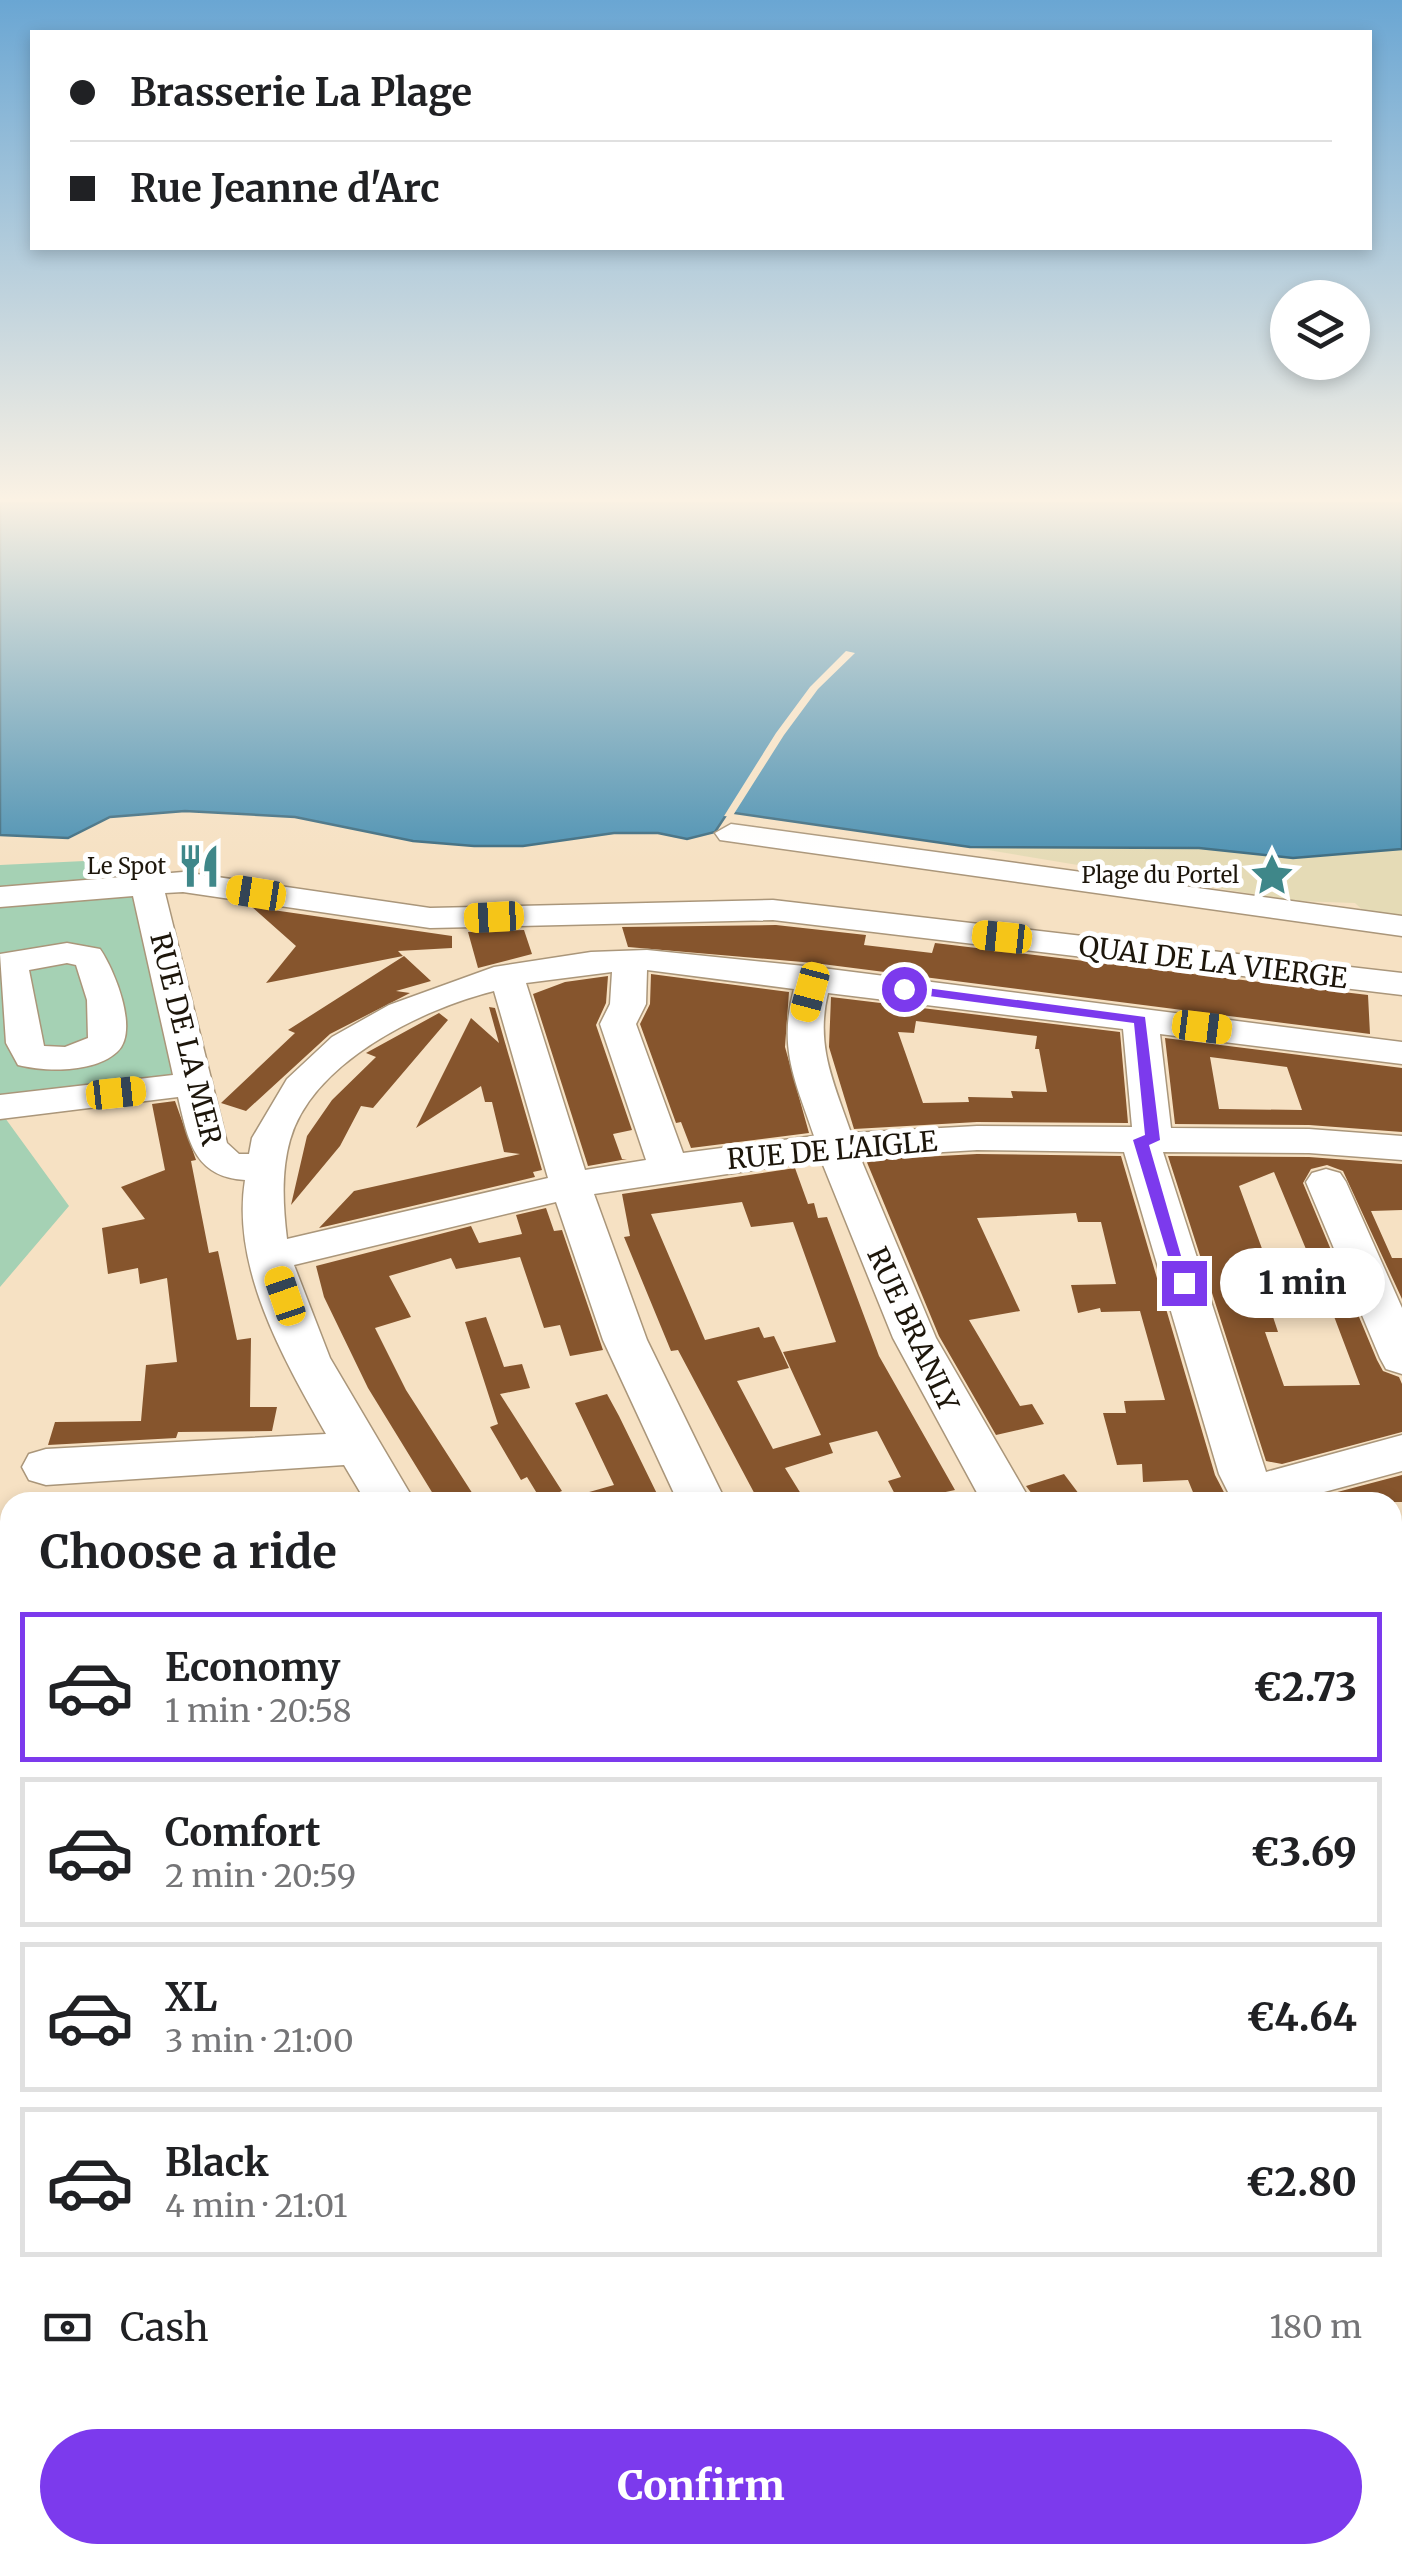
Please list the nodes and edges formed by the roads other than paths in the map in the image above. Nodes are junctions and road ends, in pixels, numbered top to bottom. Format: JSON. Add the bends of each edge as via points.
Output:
{"nodes":[{"id":1,"x":731,"y":833,"type":"dead end"},
{"id":2,"x":154,"y":884,"type":"junction"},
{"id":3,"x":0,"y":897,"type":"edge"},
{"id":4,"x":546,"y":914,"type":"junction"},
{"id":5,"x":882,"y":923,"type":"junction"},
{"id":6,"x":1402,"y":926,"type":"edge"},
{"id":7,"x":630,"y":960,"type":"junction"},
{"id":8,"x":1203,"y":961,"type":"junction"},
{"id":9,"x":566,"y":964,"type":"junction"},
{"id":10,"x":506,"y":974,"type":"junction"},
{"id":11,"x":814,"y":978,"type":"junction"},
{"id":12,"x":865,"y":984,"type":"junction"},
{"id":13,"x":1402,"y":984,"type":"edge"},
{"id":14,"x":1140,"y":1020,"type":"junction"},
{"id":15,"x":1202,"y":1027,"type":"junction"},
{"id":16,"x":1402,"y":1053,"type":"edge"},
{"id":17,"x":194,"y":1084,"type":"junction"},
{"id":18,"x":0,"y":1106,"type":"edge"},
{"id":19,"x":1146,"y":1140,"type":"junction"},
{"id":20,"x":838,"y":1147,"type":"junction"},
{"id":21,"x":1402,"y":1148,"type":"edge"},
{"id":22,"x":264,"y":1168,"type":"junction"},
{"id":23,"x":668,"y":1168,"type":"junction"},
{"id":24,"x":1326,"y":1182,"type":"dead end"},
{"id":25,"x":570,"y":1184,"type":"junction"},
{"id":26,"x":272,"y":1257,"type":"junction"},
{"id":27,"x":1402,"y":1358,"type":"edge"},
{"id":28,"x":355,"y":1445,"type":"junction"},
{"id":29,"x":1402,"y":1453,"type":"edge"},
{"id":30,"x":46,"y":1467,"type":"dead end"},
{"id":31,"x":385,"y":1492,"type":"edge"},
{"id":32,"x":697,"y":1492,"type":"edge"},
{"id":33,"x":1001,"y":1492,"type":"edge"},
{"id":34,"x":1252,"y":1492,"type":"edge"},
{"id":35,"x":1274,"y":1492,"type":"edge"}],
"edges":[{"from":1,"to":6,"type":"street"},
{"from":2,"to":3,"type":"street","name":"QUAI DE LA VIERGE"},
{"from":2,"to":4,"type":"street","name":"QUAI DE LA VIERGE","via":[[190,882],[417,918]]},
{"from":2,"to":17,"type":"street","name":"RUE DE LA MER"},
{"from":4,"to":5,"type":"street","name":"QUAI DE LA VIERGE","via":[[728,908]]},
{"from":4,"to":9,"type":"street"},
{"from":5,"to":8,"type":"street","name":"QUAI DE LA VIERGE"},
{"from":5,"to":12,"type":"street"},
{"from":7,"to":9,"type":"street"},
{"from":7,"to":11,"type":"street"},
{"from":7,"to":23,"type":"street","via":[[628,1004],[618,1024]]},
{"from":8,"to":13,"type":"street","name":"QUAI DE LA VIERGE"},
{"from":8,"to":15,"type":"street"},
{"from":9,"to":10,"type":"street"},
{"from":10,"to":22,"type":"street","via":[[422,1003],[337,1054],[289,1106]]},
{"from":10,"to":25,"type":"street"},
{"from":11,"to":12,"type":"street"},
{"from":11,"to":20,"type":"street","name":"RUE BRANLY","via":[[802,1035]]},
{"from":12,"to":14,"type":"street"},
{"from":14,"to":15,"type":"street"},
{"from":14,"to":19,"type":"street"},
{"from":15,"to":16,"type":"street"},
{"from":17,"to":18,"type":"street"},
{"from":17,"to":22,"type":"street","name":"RUE DE LA MER","via":[[212,1154],[229,1166]]},
{"from":19,"to":20,"type":"street","name":"RUE DE L'AIGLE"},
{"from":19,"to":21,"type":"street","name":"RUE DE L'AIGLE"},
{"from":19,"to":34,"type":"street"},
{"from":20,"to":23,"type":"street","name":"RUE DE L'AIGLE"},
{"from":20,"to":33,"type":"street","name":"RUE BRANLY","via":[[916,1348]]},
{"from":22,"to":26,"type":"street"},
{"from":23,"to":25,"type":"street","name":"RUE DE L'AIGLE"},
{"from":24,"to":27,"type":"street"},
{"from":25,"to":26,"type":"street","name":"RUE DE L'AIGLE"},
{"from":25,"to":32,"type":"street","via":[[625,1340]]},
{"from":26,"to":28,"type":"street","via":[[314,1369]]},
{"from":28,"to":30,"type":"street"},
{"from":28,"to":31,"type":"street"},
{"from":29,"to":35,"type":"street"}]}
